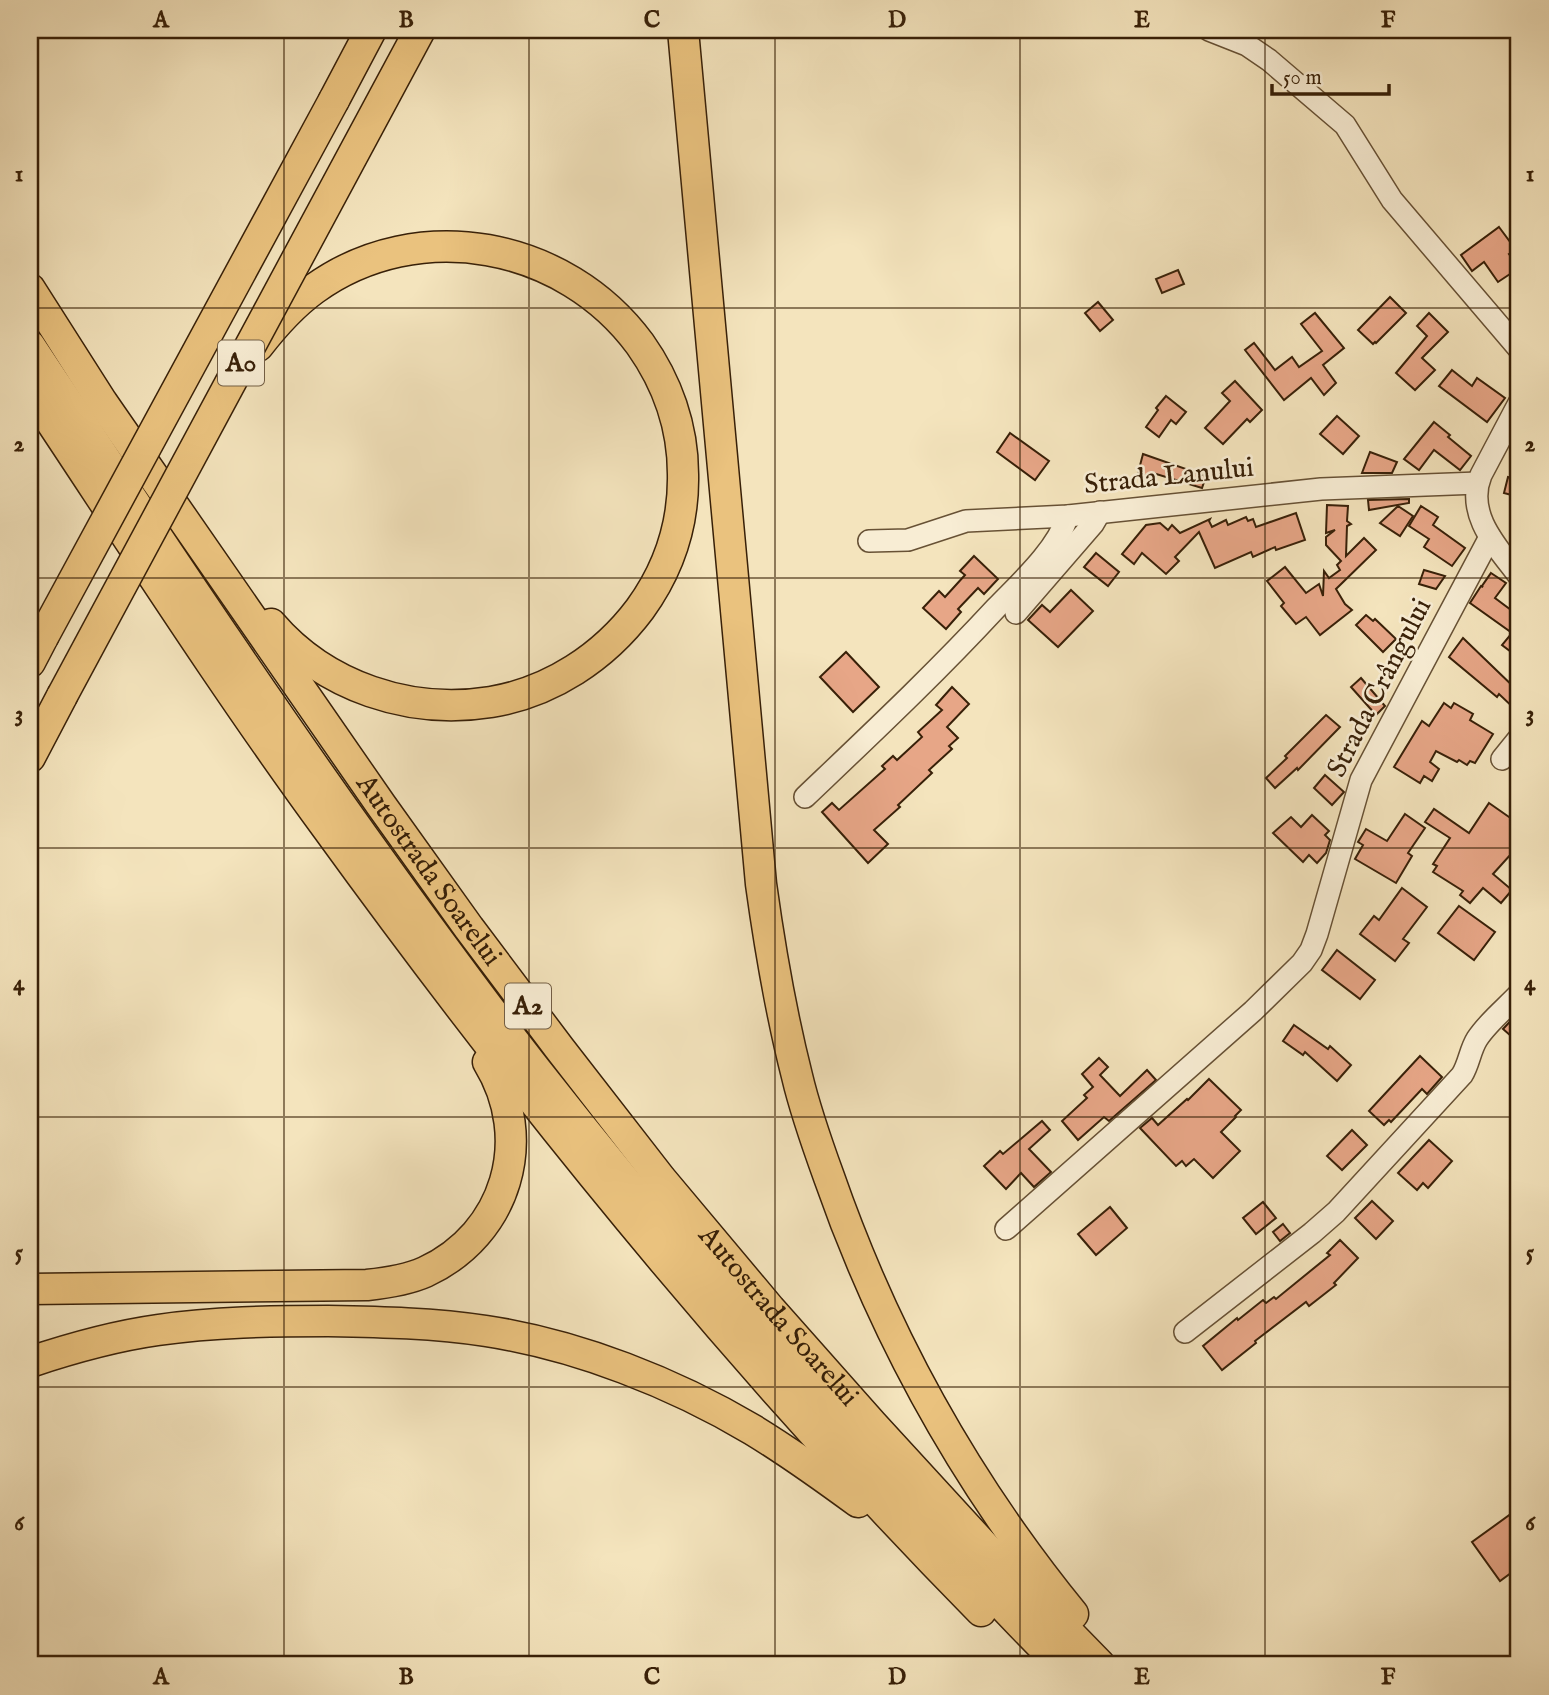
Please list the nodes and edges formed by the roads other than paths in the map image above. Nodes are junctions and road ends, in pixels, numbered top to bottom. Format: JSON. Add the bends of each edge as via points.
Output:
{"nodes":[{"id":1,"x":356,"y":30,"type":"edge"},
{"id":2,"x":371,"y":30,"type":"edge"},
{"id":3,"x":420,"y":30,"type":"edge"},
{"id":4,"x":683,"y":30,"type":"edge"},
{"id":5,"x":1209,"y":30,"type":"edge"},
{"id":6,"x":334,"y":100,"type":"junction"},
{"id":7,"x":30,"y":264,"type":"edge"},
{"id":8,"x":30,"y":289,"type":"edge"},
{"id":9,"x":62,"y":339,"type":"junction"},
{"id":10,"x":30,"y":346,"type":"edge"},
{"id":11,"x":1519,"y":349,"type":"edge"},
{"id":12,"x":229,"y":386,"type":"junction"},
{"id":13,"x":30,"y":390,"type":"edge"},
{"id":14,"x":1519,"y":403,"type":"edge"},
{"id":15,"x":1478,"y":483,"type":"junction"},
{"id":16,"x":1100,"y":512,"type":"junction"},
{"id":17,"x":1068,"y":516,"type":"junction"},
{"id":18,"x":1490,"y":537,"type":"junction"},
{"id":19,"x":869,"y":541,"type":"dead end"},
{"id":20,"x":205,"y":552,"type":"junction"},
{"id":21,"x":1519,"y":576,"type":"edge"},
{"id":22,"x":1016,"y":613,"type":"dead end"},
{"id":23,"x":37,"y":650,"type":"edge"},
{"id":24,"x":1519,"y":737,"type":"edge"},
{"id":25,"x":30,"y":757,"type":"edge"},
{"id":26,"x":1502,"y":759,"type":"dead end"},
{"id":27,"x":805,"y":797,"type":"dead end"},
{"id":28,"x":422,"y":958,"type":"junction"},
{"id":29,"x":1519,"y":994,"type":"edge"},
{"id":30,"x":1006,"y":1228,"type":"dead end"},
{"id":31,"x":30,"y":1289,"type":"edge"},
{"id":32,"x":1185,"y":1332,"type":"dead end"},
{"id":33,"x":30,"y":1362,"type":"edge"},
{"id":34,"x":915,"y":1544,"type":"junction"},
{"id":35,"x":1034,"y":1665,"type":"edge"},
{"id":36,"x":1061,"y":1665,"type":"edge"},
{"id":37,"x":1100,"y":1665,"type":"edge"},
{"id":38,"x":1114,"y":1665,"type":"edge"}],
"edges":[{"from":1,"to":6,"type":"highway"},
{"from":2,"to":6,"type":"highway","number":"A0"},
{"from":3,"to":12,"type":"highway","number":"A0","bridge":true},
{"from":4,"to":38,"type":"highway","via":[[761,884],[797,1078],[863,1268],[950,1438],[1015,1537]]},
{"from":5,"to":11,"type":"street","via":[[1247,45],[1269,60],[1345,125],[1392,200]]},
{"from":6,"to":23,"type":"highway","number":"A0","bridge":true},
{"from":7,"to":9,"type":"highway","via":[[48,292]]},
{"from":8,"to":9,"type":"highway","name":"Autostrada Soarelui","number":"A2"},
{"from":9,"to":20,"type":"highway","name":"Autostrada Soarelui","number":"A2"},
{"from":10,"to":36,"type":"highway","name":"Autostrada Soarelui","number":"A2","via":[[342,808],[535,1069],[742,1320]]},
{"from":12,"to":20,"type":"highway","bridge":true,"via":[[294,304],[335,276],[374,259],[421,248],[465,247],[507,254],[571,280],[625,325],[644,351],[674,412],[683,463],[683,498],[675,540],[659,579],[628,625],[565,676],[522,694],[477,704],[431,705],[393,698],[324,669],[294,646],[263,615],[236,577]]},
{"from":12,"to":25,"type":"highway","number":"A0","bridge":true},
{"from":13,"to":28,"type":"highway","via":[[263,738]]},
{"from":14,"to":15,"type":"street"},
{"from":15,"to":16,"type":"street","name":"Strada Lanului","via":[[1321,489]]},
{"from":15,"to":18,"type":"street","via":[[1478,510]]},
{"from":16,"to":17,"type":"street","name":"Strada Lanului"},
{"from":16,"to":22,"type":"street"},
{"from":17,"to":19,"type":"street","name":"Strada Lanului","via":[[966,521],[908,540]]},
{"from":17,"to":27,"type":"street","via":[[1063,531],[1012,592]]},
{"from":18,"to":21,"type":"street"},
{"from":18,"to":30,"type":"street","name":"Strada Crângului","via":[[1361,779],[1311,950],[1253,1011]]},
{"from":20,"to":37,"type":"highway","name":"Autostrada Soarelui","number":"A2","via":[[469,928],[661,1179],[872,1424]]},
{"from":24,"to":26,"type":"street"},
{"from":28,"to":31,"type":"highway","via":[[490,1065],[509,1117],[509,1168],[503,1191],[479,1231],[464,1245],[423,1273],[367,1286]]},
{"from":28,"to":34,"type":"highway","via":[[518,1083],[715,1322]]},
{"from":29,"to":32,"type":"street","via":[[1480,1034],[1462,1075],[1346,1203]]},
{"from":33,"to":34,"type":"highway","via":[[157,1330],[226,1323],[405,1323],[535,1341],[641,1375],[697,1400],[825,1477]]},
{"from":34,"to":35,"type":"highway"}]}
